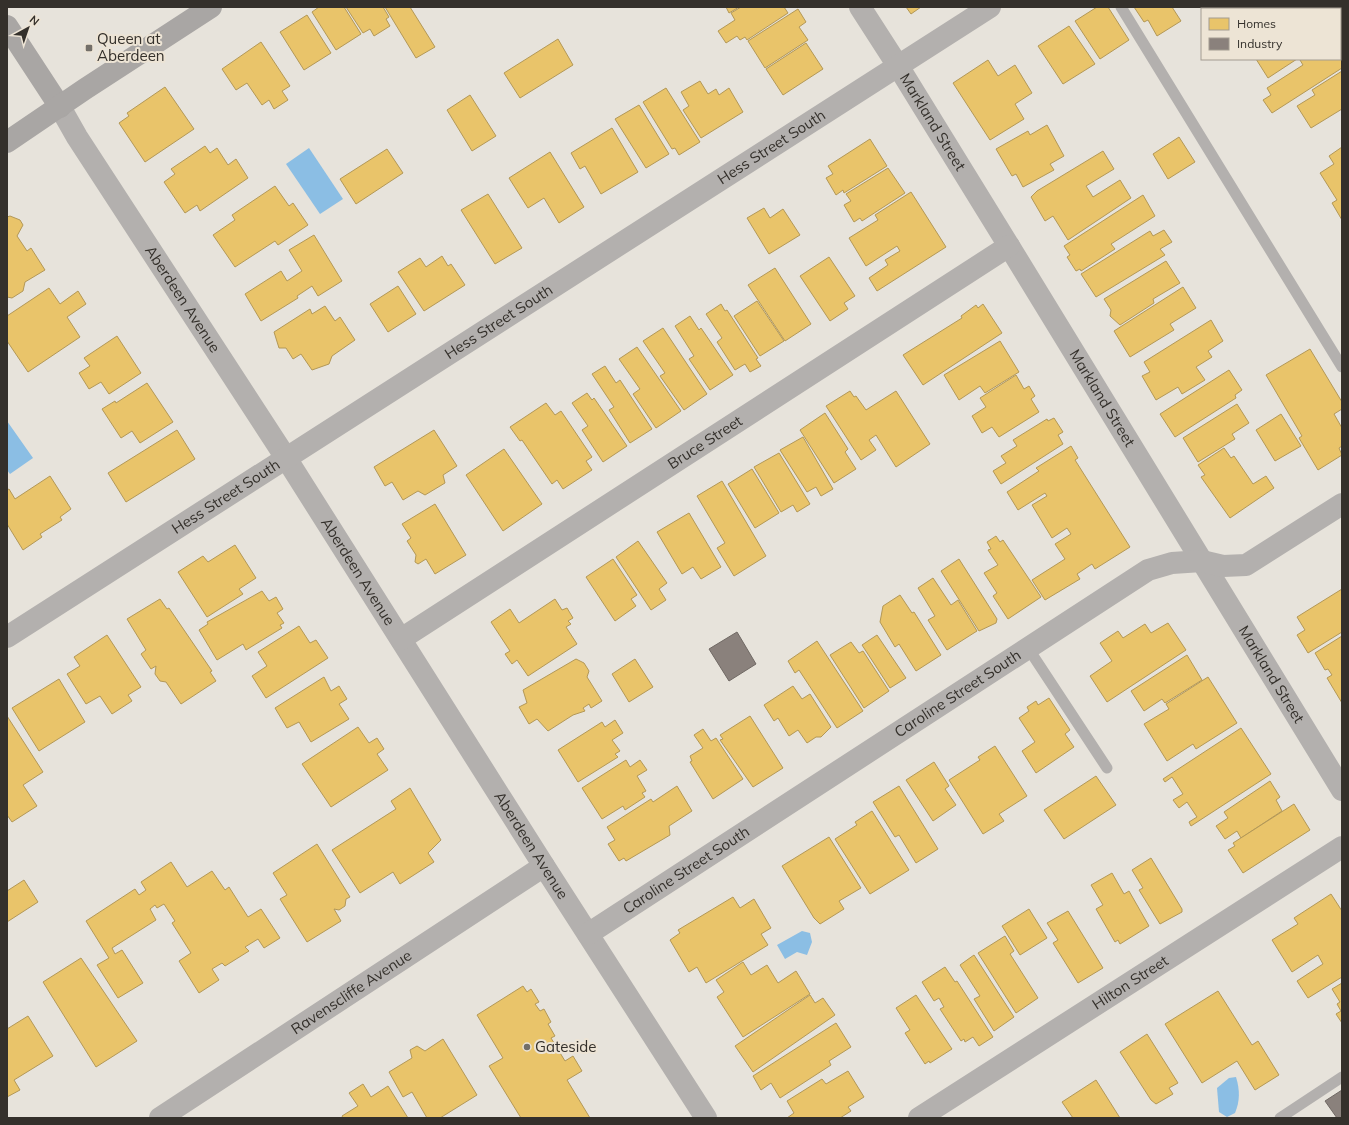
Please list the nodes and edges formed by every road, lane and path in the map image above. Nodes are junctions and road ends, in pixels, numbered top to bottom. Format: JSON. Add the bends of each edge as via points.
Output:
{"nodes":[{"id":1,"x":211,"y":7,"type":"edge"},
{"id":2,"x":860,"y":7,"type":"edge"},
{"id":3,"x":990,"y":7,"type":"edge"},
{"id":4,"x":1121,"y":7,"type":"edge"},
{"id":5,"x":7,"y":26,"type":"edge"},
{"id":6,"x":898,"y":66,"type":"junction"},
{"id":7,"x":60,"y":107,"type":"junction"},
{"id":8,"x":7,"y":142,"type":"edge"},
{"id":9,"x":1009,"y":246,"type":"junction"},
{"id":10,"x":1342,"y":367,"type":"edge"},
{"id":11,"x":286,"y":458,"type":"junction"},
{"id":12,"x":1342,"y":504,"type":"edge"},
{"id":13,"x":1202,"y":561,"type":"junction"},
{"id":14,"x":7,"y":637,"type":"edge"},
{"id":15,"x":400,"y":639,"type":"junction"},
{"id":16,"x":1028,"y":648,"type":"junction"},
{"id":17,"x":1107,"y":768,"type":"dead end"},
{"id":18,"x":1342,"y":790,"type":"edge"},
{"id":19,"x":1342,"y":847,"type":"edge"},
{"id":20,"x":544,"y":866,"type":"junction"},
{"id":21,"x":588,"y":934,"type":"junction"},
{"id":22,"x":1342,"y":1077,"type":"edge"},
{"id":23,"x":160,"y":1118,"type":"edge"},
{"id":24,"x":706,"y":1118,"type":"edge"},
{"id":25,"x":919,"y":1118,"type":"edge"},
{"id":26,"x":1280,"y":1118,"type":"edge"}],
"edges":[{"from":1,"to":7,"type":"main road"},
{"from":2,"to":6,"type":"street","name":"Markland Street"},
{"from":3,"to":6,"type":"street","name":"Hess Street South"},
{"from":4,"to":10,"type":"lane"},
{"from":5,"to":7,"type":"main road","name":"Aberdeen Avenue"},
{"from":6,"to":9,"type":"street","name":"Markland Street"},
{"from":6,"to":11,"type":"street","name":"Hess Street South"},
{"from":7,"to":8,"type":"main road"},
{"from":7,"to":11,"type":"street","name":"Aberdeen Avenue"},
{"from":9,"to":13,"type":"street","name":"Markland Street"},
{"from":9,"to":15,"type":"street","name":"Bruce Street"},
{"from":11,"to":14,"type":"street","name":"Hess Street South"},
{"from":11,"to":15,"type":"street","name":"Aberdeen Avenue"},
{"from":12,"to":13,"type":"street","name":"Caroline Street South","via":[[1246,565],[1222,566]]},
{"from":13,"to":16,"type":"street","name":"Caroline Street South","via":[[1172,563],[1148,570]]},
{"from":13,"to":18,"type":"street","name":"Markland Street"},
{"from":15,"to":20,"type":"street","name":"Aberdeen Avenue"},
{"from":16,"to":17,"type":"lane"},
{"from":16,"to":21,"type":"street","name":"Caroline Street South"},
{"from":19,"to":25,"type":"street","name":"Hilton Street"},
{"from":20,"to":21,"type":"street","name":"Aberdeen Avenue"},
{"from":20,"to":23,"type":"street","name":"Ravenscliffe Avenue"},
{"from":21,"to":24,"type":"street","name":"Aberdeen Avenue"},
{"from":22,"to":26,"type":"lane"}]}
